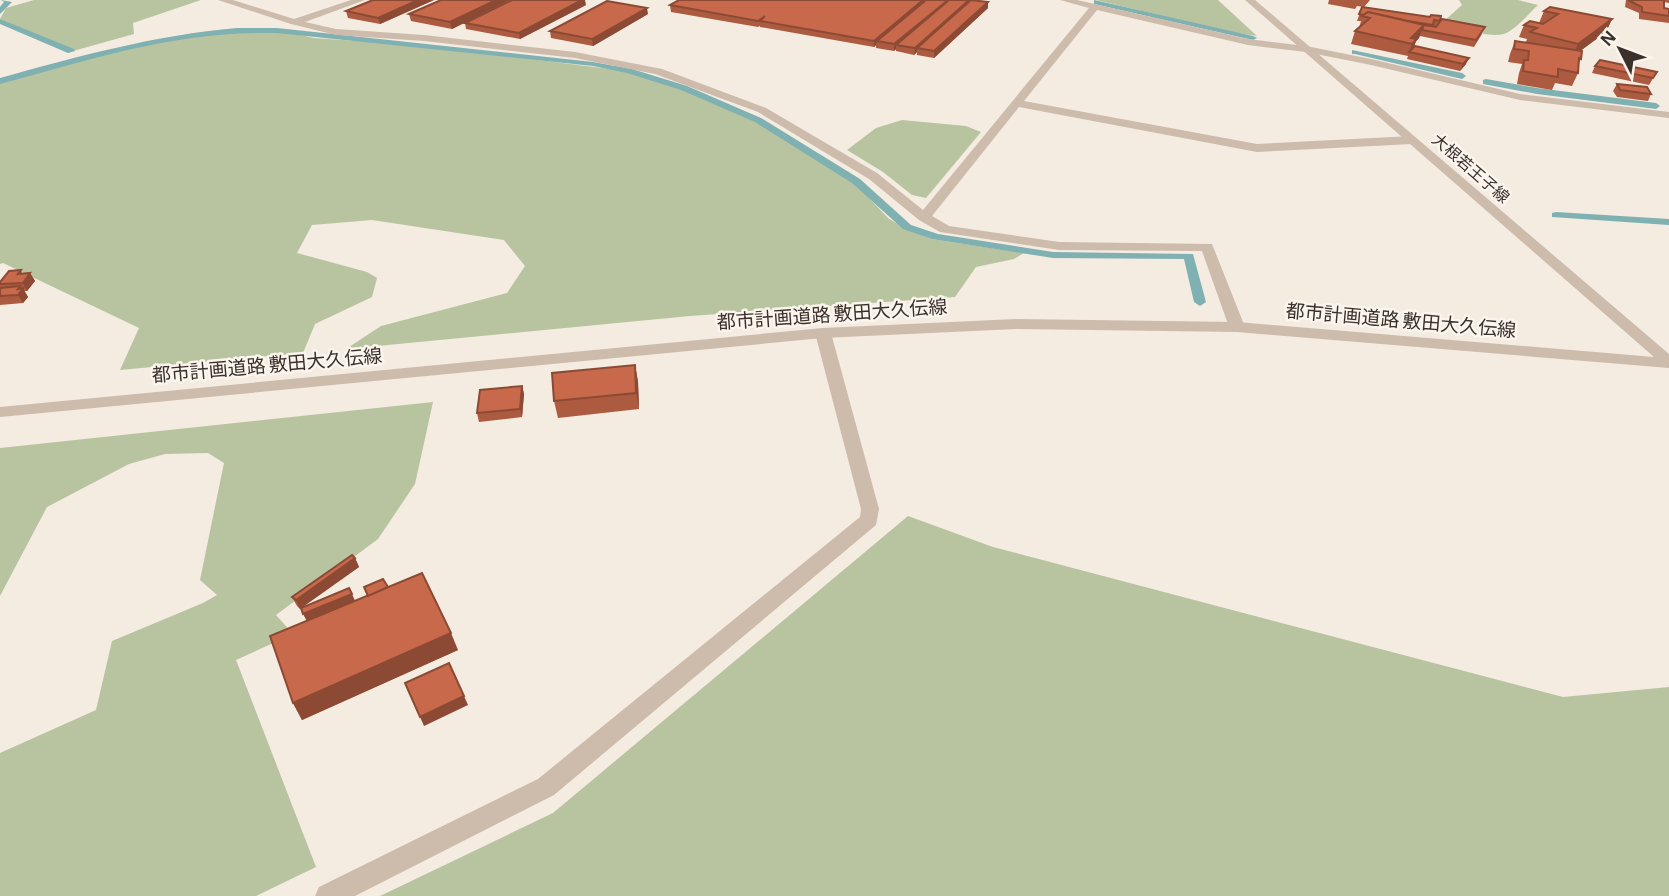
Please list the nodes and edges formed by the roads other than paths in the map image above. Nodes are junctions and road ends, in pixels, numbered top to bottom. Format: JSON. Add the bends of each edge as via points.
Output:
{"nodes":[{"id":1,"x":223,"y":0,"type":"edge"},
{"id":2,"x":360,"y":0,"type":"edge"},
{"id":3,"x":1065,"y":0,"type":"edge"},
{"id":4,"x":1250,"y":0,"type":"edge"},
{"id":5,"x":1095,"y":7,"type":"junction"},
{"id":6,"x":294,"y":22,"type":"junction"},
{"id":7,"x":1306,"y":49,"type":"junction"},
{"id":8,"x":1016,"y":103,"type":"junction"},
{"id":9,"x":1669,"y":115,"type":"edge"},
{"id":10,"x":1412,"y":140,"type":"junction"},
{"id":11,"x":924,"y":217,"type":"junction"},
{"id":12,"x":1237,"y":327,"type":"junction"},
{"id":13,"x":822,"y":333,"type":"junction"},
{"id":14,"x":1669,"y":362,"type":"edge"},
{"id":15,"x":0,"y":412,"type":"edge"},
{"id":16,"x":328,"y":896,"type":"edge"}],
"edges":[{"from":1,"to":6,"type":"street"},
{"from":2,"to":6,"type":"street"},
{"from":3,"to":5,"type":"street"},
{"from":4,"to":7,"type":"street","name":"大根若王子線"},
{"from":5,"to":7,"type":"street","via":[[1248,42]]},
{"from":5,"to":8,"type":"street"},
{"from":6,"to":11,"type":"street","via":[[336,32],[575,55],[658,71],[762,110],[873,176]]},
{"from":7,"to":9,"type":"street","via":[[1520,97]]},
{"from":7,"to":10,"type":"street","name":"大根若王子線"},
{"from":8,"to":10,"type":"street","via":[[1257,148]]},
{"from":8,"to":11,"type":"street"},
{"from":10,"to":14,"type":"street","name":"大根若王子線"},
{"from":11,"to":12,"type":"street","via":[[945,229],[1059,246],[1207,247]]},
{"from":12,"to":13,"type":"street","name":"都市計画道路 敷田大久伝線","via":[[1016,324]]},
{"from":12,"to":14,"type":"street","name":"都市計画道路 敷田大久伝線"},
{"from":13,"to":15,"type":"street","name":"都市計画道路 敷田大久伝線"},
{"from":13,"to":16,"type":"street","via":[[870,509],[869,520],[546,787]]}]}
